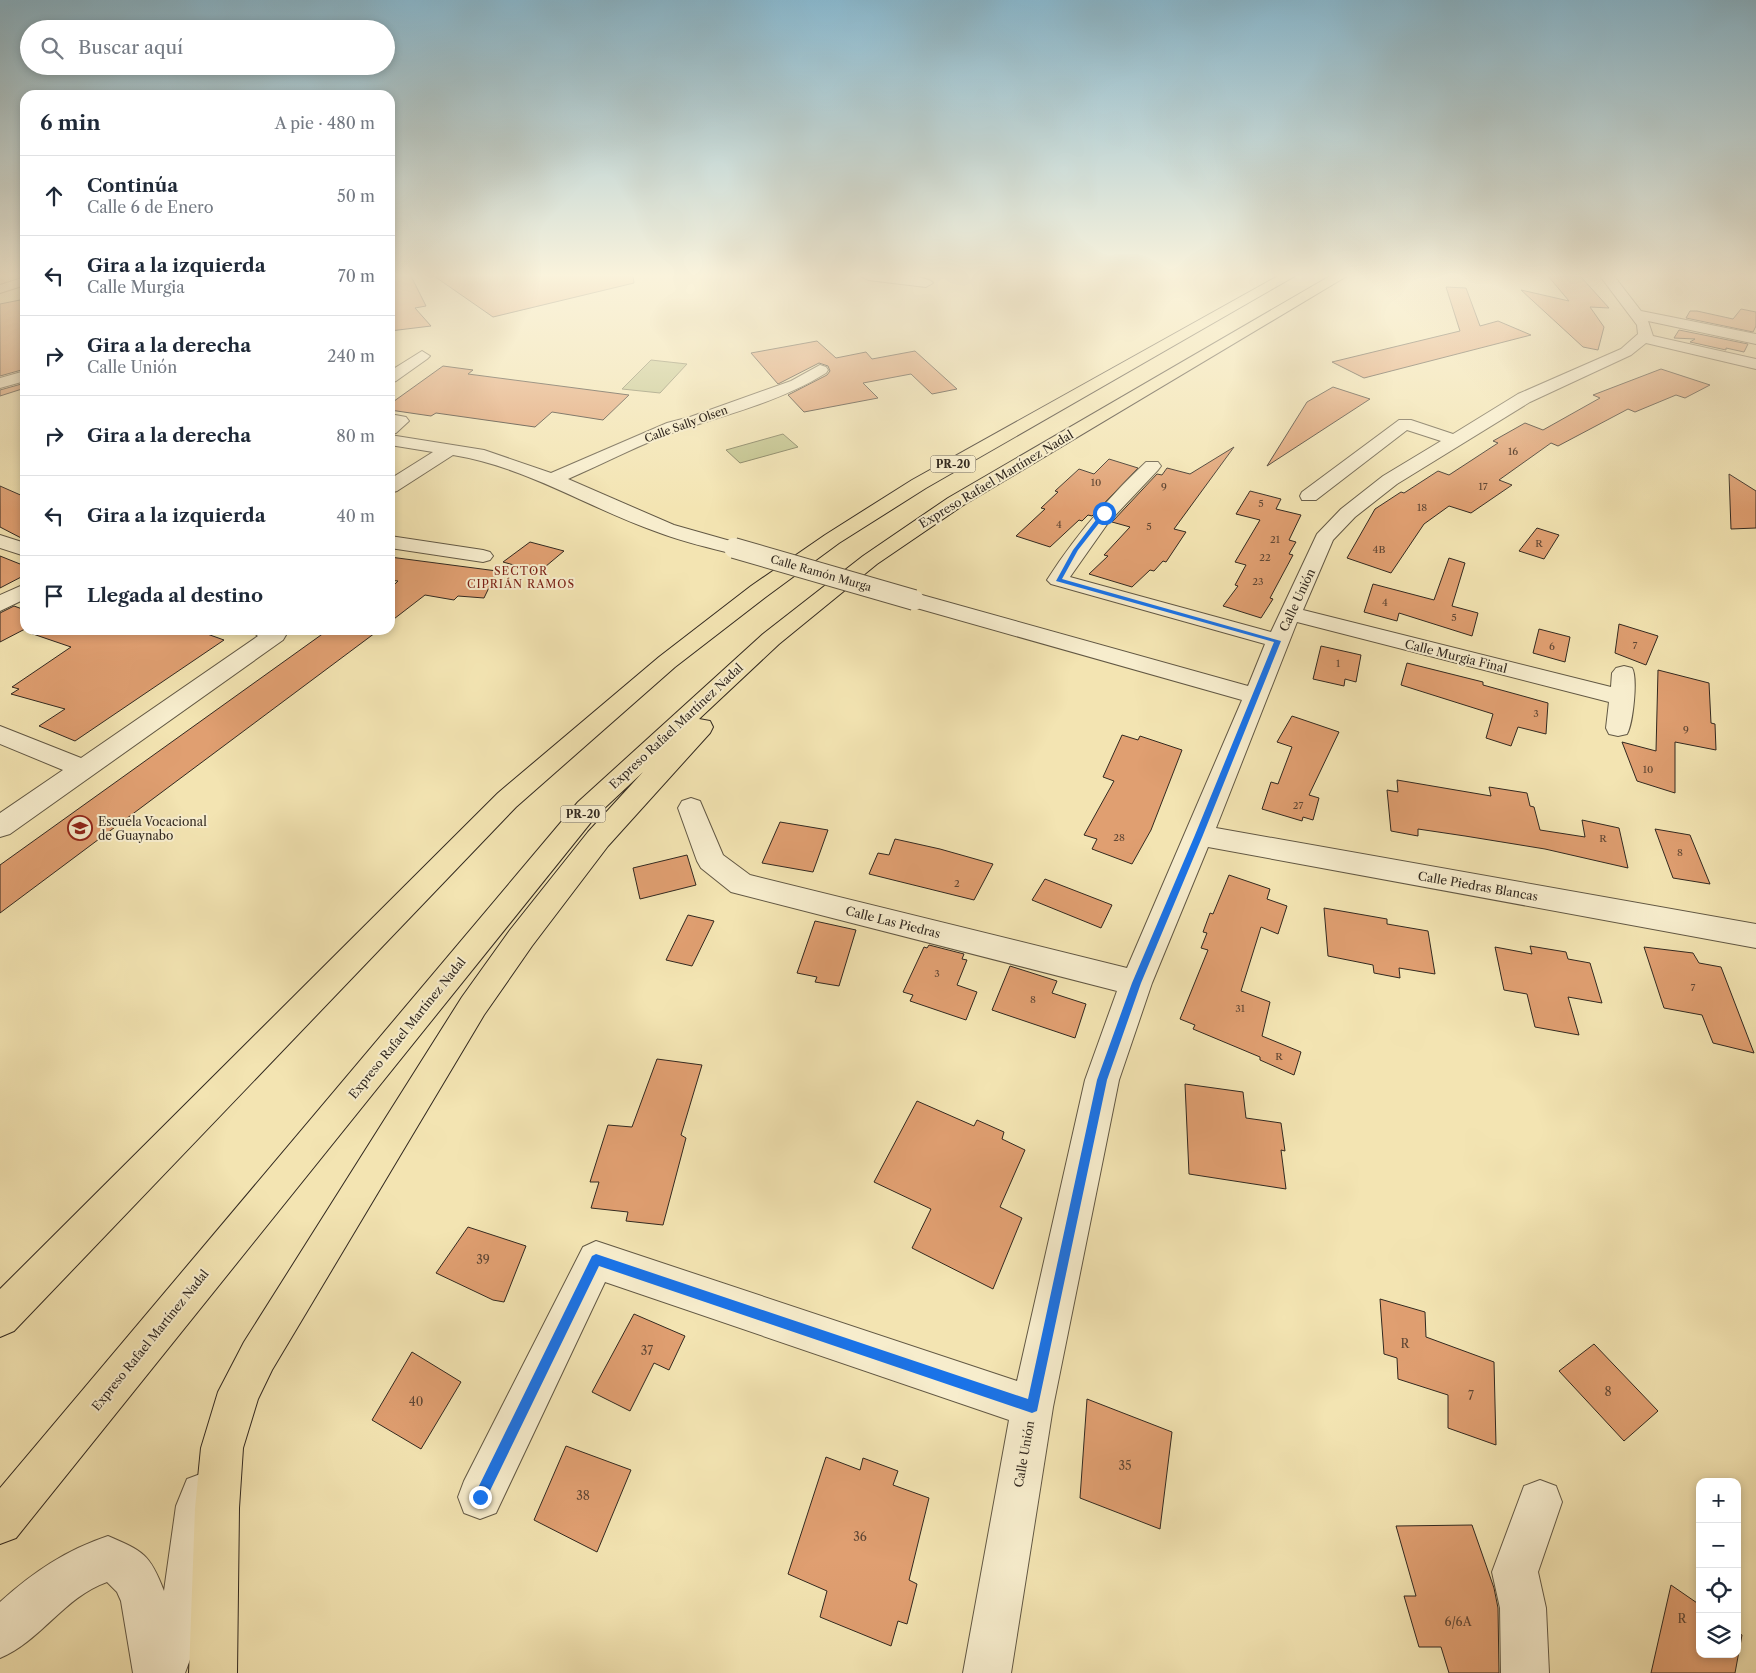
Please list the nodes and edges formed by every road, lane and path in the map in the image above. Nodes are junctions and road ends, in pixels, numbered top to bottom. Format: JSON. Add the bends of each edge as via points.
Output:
{"nodes":[{"id":1,"x":1149,"y":354,"type":"edge"},
{"id":2,"x":1207,"y":354,"type":"edge"},
{"id":3,"x":1621,"y":354,"type":"edge"},
{"id":4,"x":1725,"y":354,"type":"edge"},
{"id":5,"x":422,"y":356,"type":"dead end"},
{"id":6,"x":1756,"y":364,"type":"edge"},
{"id":7,"x":820,"y":370,"type":"dead end"},
{"id":8,"x":395,"y":375,"type":"edge"},
{"id":9,"x":20,"y":377,"type":"edge"},
{"id":10,"x":0,"y":383,"type":"edge"},
{"id":11,"x":1454,"y":440,"type":"junction"},
{"id":12,"x":395,"y":441,"type":"edge"},
{"id":13,"x":451,"y":449,"type":"junction"},
{"id":14,"x":1152,"y":466,"type":"dead end"},
{"id":15,"x":552,"y":479,"type":"junction"},
{"id":16,"x":395,"y":484,"type":"edge"},
{"id":17,"x":1309,"y":496,"type":"dead end"},
{"id":18,"x":0,"y":541,"type":"edge"},
{"id":19,"x":395,"y":543,"type":"edge"},
{"id":20,"x":20,"y":548,"type":"edge"},
{"id":21,"x":483,"y":556,"type":"dead end"},
{"id":22,"x":20,"y":593,"type":"edge"},
{"id":23,"x":0,"y":604,"type":"edge"},
{"id":24,"x":1291,"y":614,"type":"junction"},
{"id":25,"x":275,"y":635,"type":"edge"},
{"id":26,"x":771,"y":639,"type":"junction"},
{"id":27,"x":1278,"y":641,"type":"junction"},
{"id":28,"x":1624,"y":674,"type":"dead end"},
{"id":29,"x":1256,"y":696,"type":"junction"},
{"id":30,"x":1622,"y":698,"type":"junction"},
{"id":31,"x":1618,"y":728,"type":"dead end"},
{"id":32,"x":2,"y":736,"type":"edge"},
{"id":33,"x":83,"y":769,"type":"junction"},
{"id":34,"x":691,"y":808,"type":"dead end"},
{"id":35,"x":0,"y":827,"type":"edge"},
{"id":36,"x":1199,"y":835,"type":"junction"},
{"id":37,"x":1756,"y":936,"type":"edge"},
{"id":38,"x":1136,"y":983,"type":"junction"},
{"id":39,"x":0,"y":1317,"type":"edge"},
{"id":40,"x":1032,"y":1407,"type":"junction"},
{"id":41,"x":222,"y":1448,"type":"junction"},
{"id":42,"x":480,"y":1497,"type":"dead end"},
{"id":43,"x":1540,"y":1502,"type":"dead end"},
{"id":44,"x":0,"y":1522,"type":"edge"},
{"id":45,"x":0,"y":1634,"type":"edge"},
{"id":46,"x":159,"y":1673,"type":"edge"},
{"id":47,"x":213,"y":1673,"type":"edge"},
{"id":48,"x":987,"y":1673,"type":"edge"},
{"id":49,"x":1525,"y":1673,"type":"edge"}],
"edges":[{"from":1,"to":39,"type":"highway","number":"PR-20","via":[[919,484],[832,539],[667,662],[507,800]]},
{"from":2,"to":26,"type":"highway","name":"Expreso Rafael Martínez Nadal","number":"PR-20","via":[[954,502],[870,560]]},
{"from":3,"to":11,"type":"street","name":"Calle Unión","via":[[1524,398]]},
{"from":4,"to":6,"type":"street"},
{"from":5,"to":8,"type":"street"},
{"from":7,"to":15,"type":"street","name":"Calle Sally Olsen","via":[[797,384],[673,427]]},
{"from":9,"to":10,"type":"street"},
{"from":11,"to":17,"type":"street","via":[[1405,424]]},
{"from":11,"to":24,"type":"street","name":"Calle Unión","via":[[1383,485],[1348,513],[1324,538]]},
{"from":12,"to":13,"type":"street","name":"Calle Ramón Murga"},
{"from":13,"to":15,"type":"street","name":"Calle Ramón Murga","via":[[484,455]]},
{"from":13,"to":16,"type":"street"},
{"from":14,"to":27,"type":"street","via":[[1104,513],[1058,580]]},
{"from":15,"to":29,"type":"street","name":"Calle Ramón Murga","bridge":true,"via":[[667,529]]},
{"from":18,"to":20,"type":"street"},
{"from":19,"to":21,"type":"street"},
{"from":22,"to":23,"type":"street"},
{"from":24,"to":27,"type":"street","name":"Calle Unión"},
{"from":24,"to":30,"type":"street","name":"Calle Murgia Final"},
{"from":25,"to":33,"type":"street"},
{"from":26,"to":41,"type":"highway","via":[[710,717],[598,839],[473,1006],[258,1356],[239,1392]]},
{"from":26,"to":44,"type":"highway","name":"Expreso Rafael Martínez Nadal","number":"PR-20","via":[[587,809]]},
{"from":27,"to":29,"type":"street","name":"Calle Unión"},
{"from":28,"to":30,"type":"street"},
{"from":29,"to":36,"type":"street","name":"Calle Unión"},
{"from":30,"to":31,"type":"street"},
{"from":32,"to":33,"type":"street"},
{"from":33,"to":35,"type":"street"},
{"from":34,"to":38,"type":"street","name":"Calle Las Piedras","via":[[711,861],[741,884]]},
{"from":36,"to":37,"type":"street","name":"Calle Piedras Blancas"},
{"from":36,"to":38,"type":"street","name":"Calle Unión"},
{"from":38,"to":40,"type":"street","name":"Calle Unión","via":[[1102,1080]]},
{"from":40,"to":42,"type":"street","via":[[596,1260]]},
{"from":40,"to":48,"type":"street","name":"Calle Unión"},
{"from":41,"to":46,"type":"street","via":[[198,1506],[184,1614]]},
{"from":41,"to":47,"type":"highway","via":[[217,1508]]},
{"from":43,"to":49,"type":"street","via":[[1516,1572],[1523,1608]]},
{"from":45,"to":46,"type":"street","via":[[50,1589],[91,1563],[108,1559],[126,1568],[137,1582],[148,1614]]}]}
